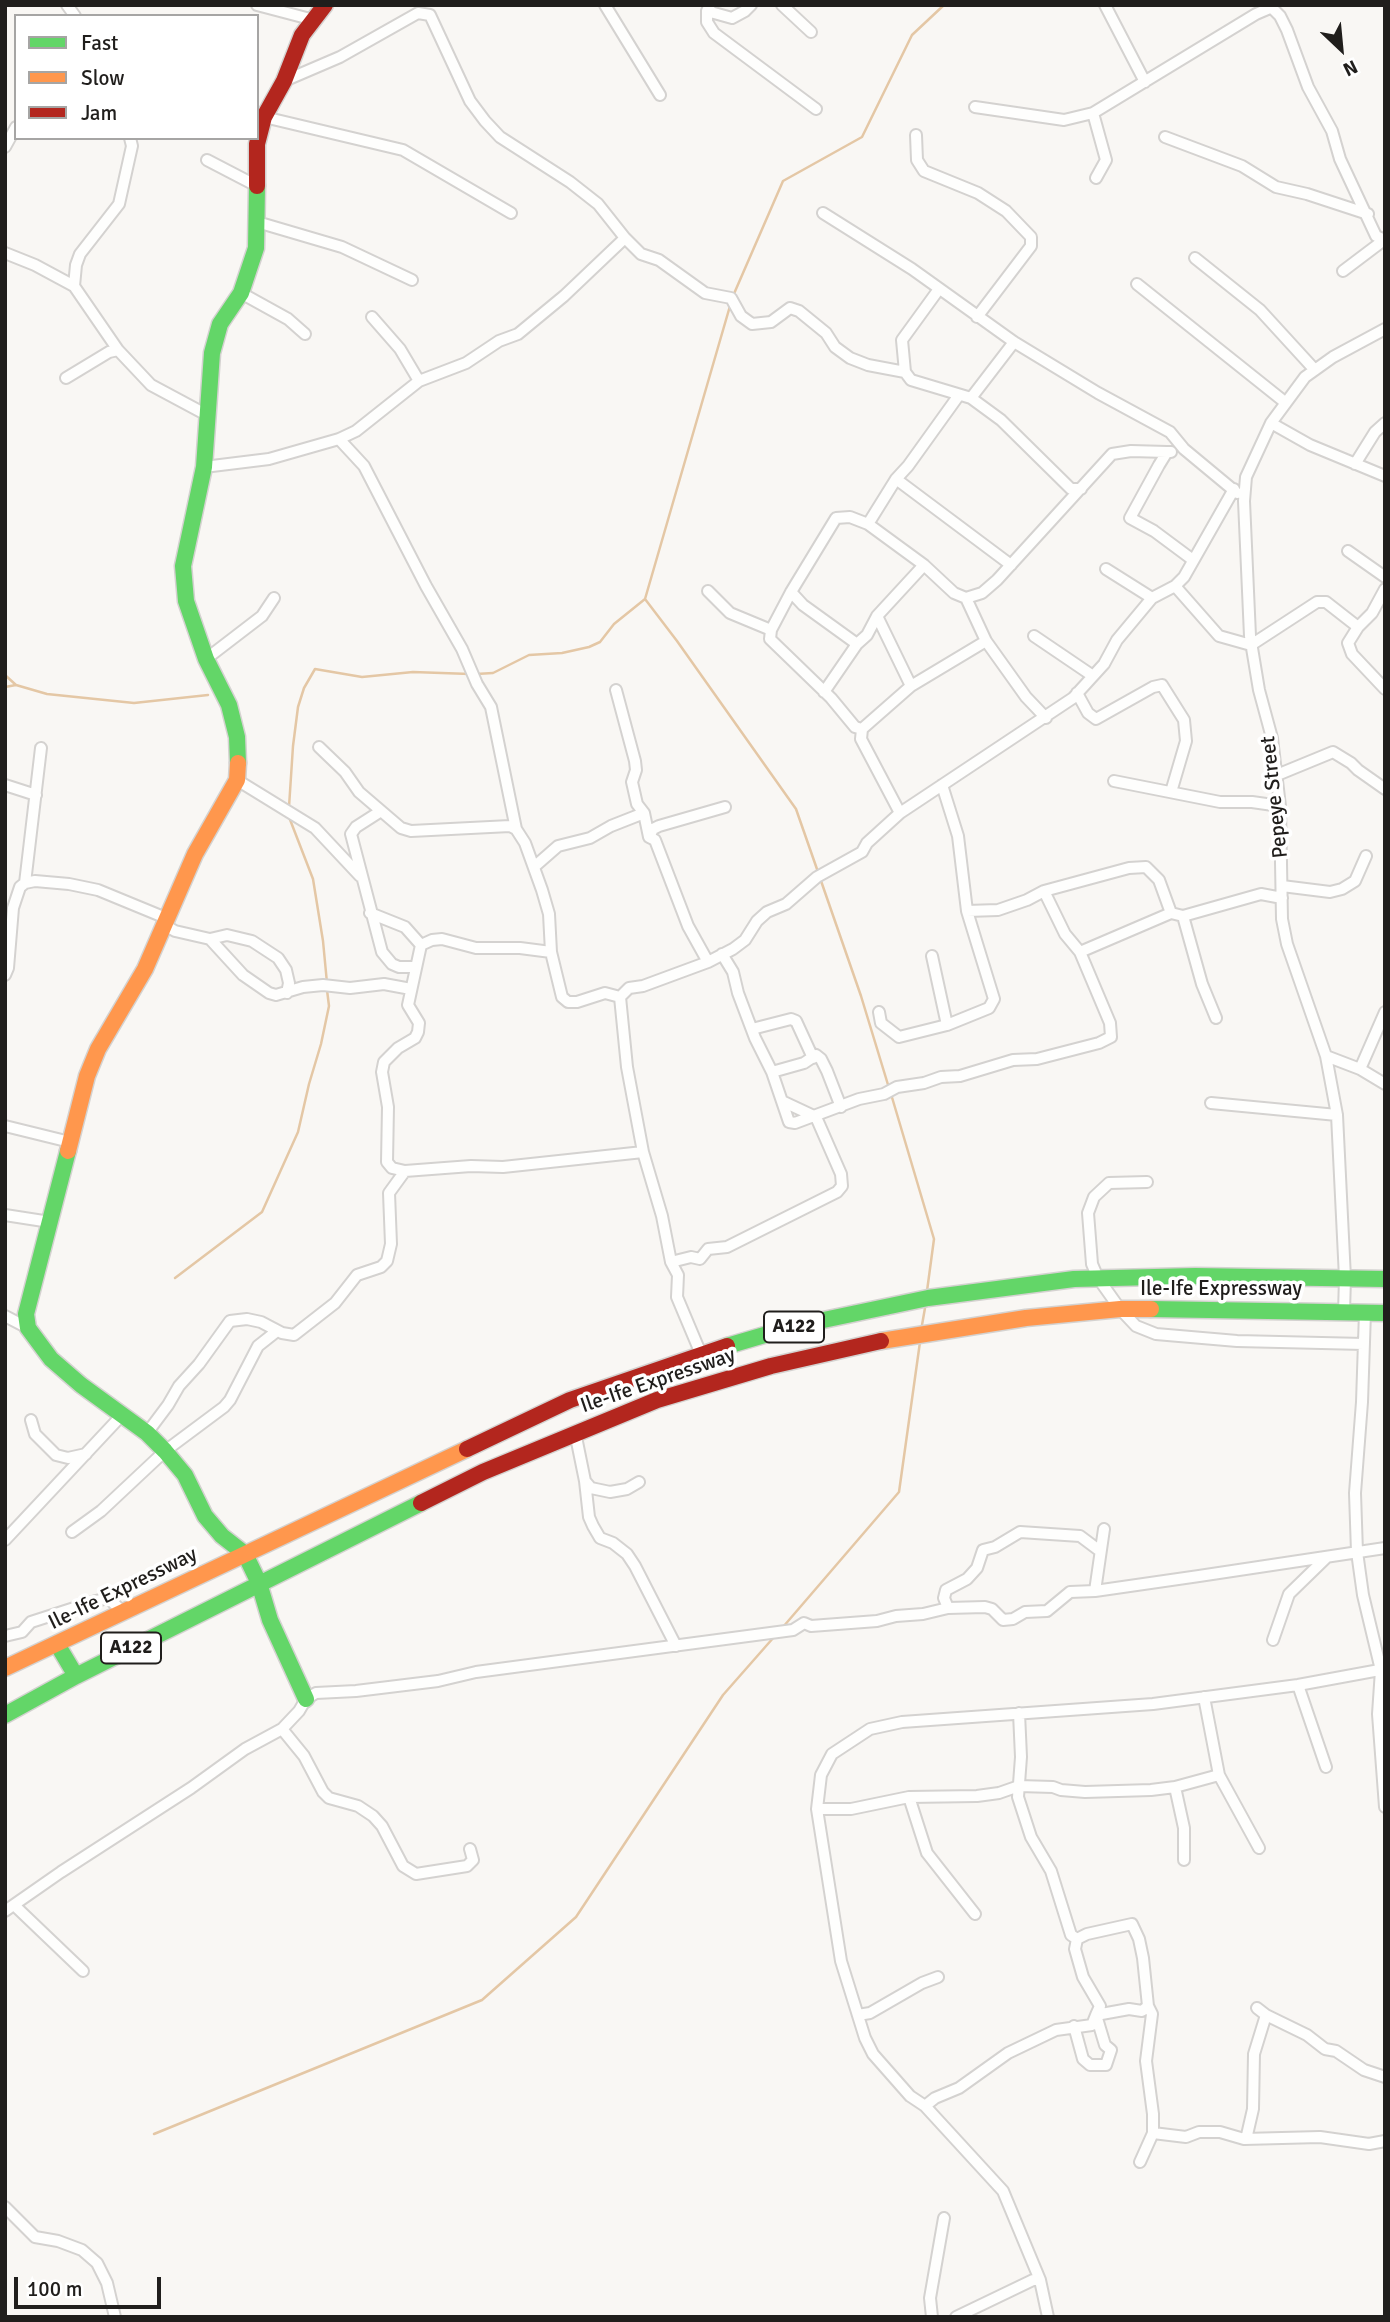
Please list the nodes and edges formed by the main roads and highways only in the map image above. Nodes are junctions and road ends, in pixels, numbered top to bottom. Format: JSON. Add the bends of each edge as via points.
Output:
{"nodes":[{"id":1,"x":325,"y":5,"type":"edge"},
{"id":2,"x":259,"y":136,"type":"edge"},
{"id":3,"x":258,"y":140,"type":"edge"},
{"id":4,"x":1385,"y":1279,"type":"edge"},
{"id":5,"x":1385,"y":1313,"type":"edge"},
{"id":6,"x":570,"y":1400,"type":"junction"},
{"id":7,"x":578,"y":1430,"type":"junction"},
{"id":8,"x":245,"y":1554,"type":"junction"},
{"id":9,"x":259,"y":1583,"type":"junction"},
{"id":10,"x":57,"y":1644,"type":"junction"},
{"id":11,"x":5,"y":1668,"type":"edge"},
{"id":12,"x":76,"y":1676,"type":"junction"},
{"id":13,"x":306,"y":1699,"type":"road end"},
{"id":14,"x":5,"y":1715,"type":"edge"}],
"edges":[{"from":1,"to":2,"type":"main road","via":[[302,35]]},
{"from":3,"to":8,"type":"main road","via":[[256,248],[241,293],[220,324],[212,354],[204,467],[183,566],[186,601],[206,659],[229,705],[239,754],[237,780],[195,854],[145,969],[86,1076],[27,1321],[51,1359],[165,1451],[186,1475],[205,1516]]},
{"from":4,"to":6,"type":"main road","name":"Ile-Ife Expressway","number":"A122","via":[[1195,1276],[1007,1286],[795,1326]]},
{"from":5,"to":7,"type":"main road","name":"Ile-Ife Expressway","number":"A122","via":[[1120,1310],[933,1331],[771,1366]]},
{"from":6,"to":7,"type":"main road"},
{"from":6,"to":8,"type":"main road","name":"Ile-Ife Expressway","number":"A122"},
{"from":7,"to":9,"type":"main road","name":"Ile-Ife Expressway","number":"A122"},
{"from":8,"to":9,"type":"main road"},
{"from":8,"to":10,"type":"main road","name":"Ile-Ife Expressway","number":"A122"},
{"from":9,"to":12,"type":"main road","name":"Ile-Ife Expressway","number":"A122"},
{"from":9,"to":13,"type":"main road","via":[[270,1620]]},
{"from":10,"to":11,"type":"main road","name":"Ile-Ife Expressway","number":"A122"},
{"from":10,"to":12,"type":"main road"},
{"from":12,"to":14,"type":"main road","name":"Ile-Ife Expressway","number":"A122"}]}
